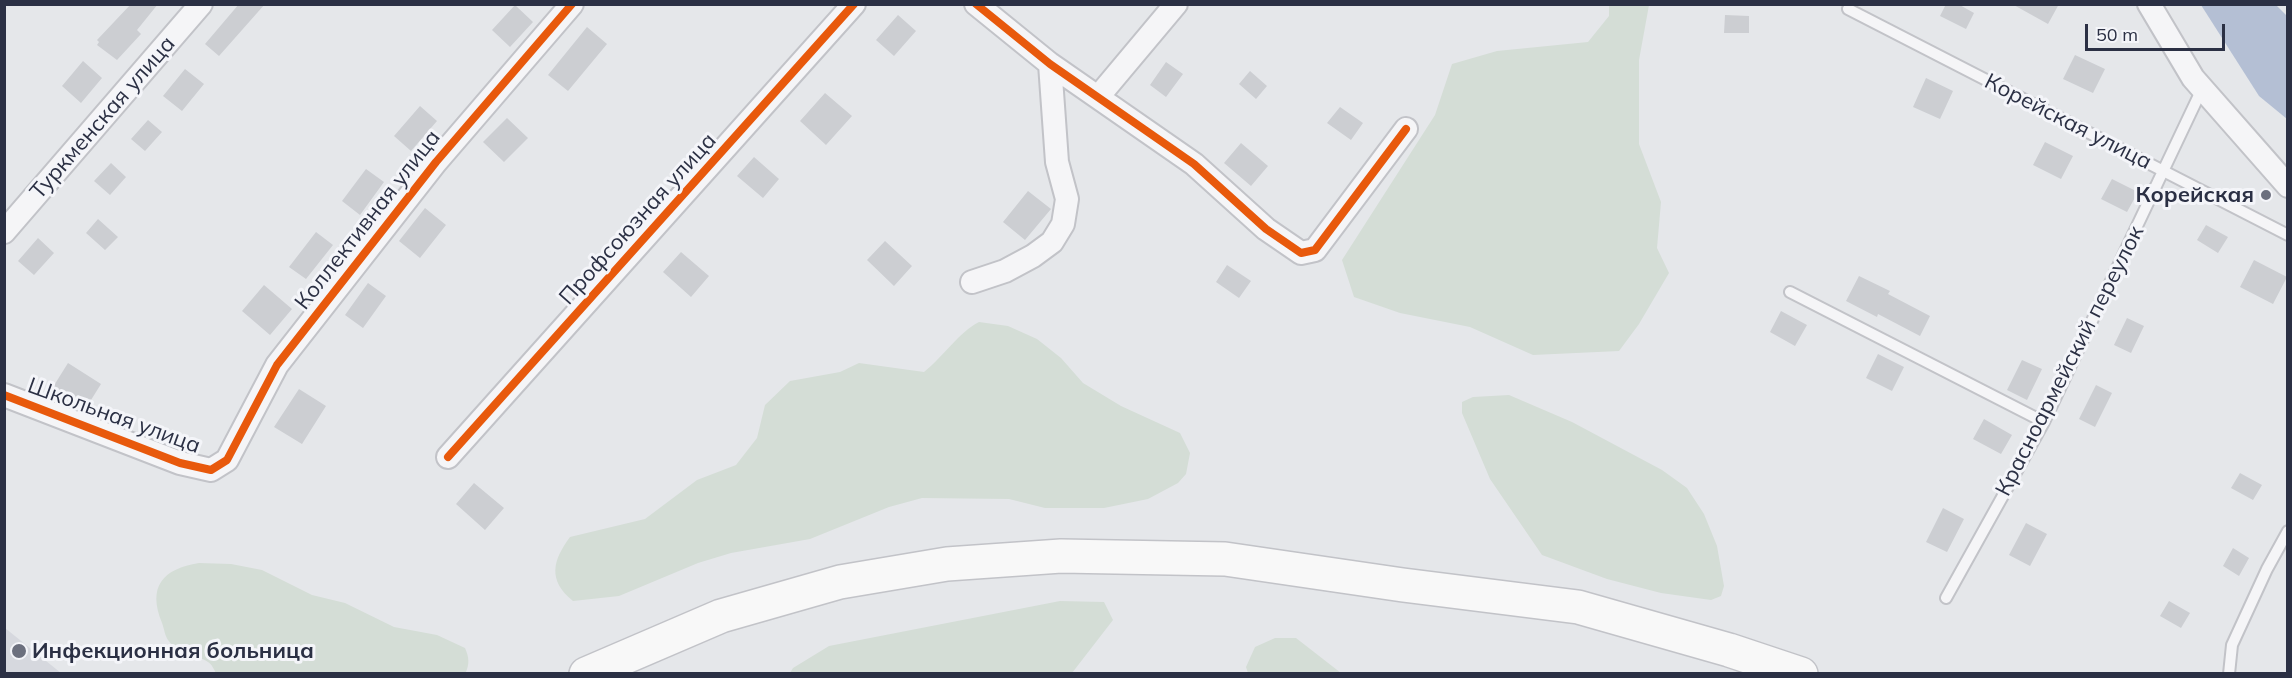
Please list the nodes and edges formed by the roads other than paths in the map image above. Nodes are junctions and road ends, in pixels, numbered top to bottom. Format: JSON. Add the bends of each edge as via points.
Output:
{"nodes":[{"id":1,"x":201,"y":4,"type":"edge"},
{"id":2,"x":854,"y":4,"type":"edge"},
{"id":3,"x":976,"y":4,"type":"edge"},
{"id":4,"x":1176,"y":4,"type":"edge"},
{"id":5,"x":2149,"y":4,"type":"edge"},
{"id":6,"x":560,"y":9,"type":"edge"},
{"id":7,"x":1848,"y":9,"type":"dead end"},
{"id":8,"x":1050,"y":64,"type":"junction"},
{"id":9,"x":2202,"y":89,"type":"junction"},
{"id":10,"x":1098,"y":97,"type":"junction"},
{"id":11,"x":1406,"y":129,"type":"dead end"},
{"id":12,"x":2164,"y":171,"type":"junction"},
{"id":13,"x":2288,"y":186,"type":"edge"},
{"id":14,"x":4,"y":232,"type":"edge"},
{"id":15,"x":2288,"y":235,"type":"edge"},
{"id":16,"x":972,"y":282,"type":"dead end"},
{"id":17,"x":1790,"y":292,"type":"dead end"},
{"id":18,"x":4,"y":395,"type":"edge"},
{"id":19,"x":2044,"y":422,"type":"junction"},
{"id":20,"x":448,"y":457,"type":"dead end"},
{"id":21,"x":212,"y":470,"type":"joint"},
{"id":22,"x":2288,"y":531,"type":"edge"},
{"id":23,"x":1946,"y":598,"type":"dead end"},
{"id":24,"x":586,"y":674,"type":"edge"},
{"id":25,"x":1801,"y":674,"type":"edge"},
{"id":26,"x":2229,"y":674,"type":"edge"}],
"edges":[{"from":1,"to":14,"type":"street","name":"Туркменская улица"},
{"from":2,"to":20,"type":"street","name":"Профсоюзная улица"},
{"from":3,"to":8,"type":"street"},
{"from":4,"to":10,"type":"street"},
{"from":5,"to":9,"type":"street"},
{"from":6,"to":21,"type":"street","name":"Коллективная улица","via":[[277,365],[227,460]]},
{"from":7,"to":12,"type":"lane","name":"Корейская улица"},
{"from":8,"to":10,"type":"street"},
{"from":8,"to":16,"type":"street","via":[[1057,162],[1066,199],[1063,224],[1052,242],[1033,256],[1005,272]]},
{"from":9,"to":12,"type":"lane","name":"Красноармейский переулок"},
{"from":9,"to":13,"type":"street"},
{"from":10,"to":11,"type":"street","via":[[1194,164],[1266,229],[1301,253],[1315,249]]},
{"from":12,"to":15,"type":"lane","name":"Корейская улица"},
{"from":12,"to":19,"type":"lane","name":"Красноармейский переулок"},
{"from":17,"to":19,"type":"lane"},
{"from":18,"to":21,"type":"street","name":"Школьная улица","via":[[180,463]]},
{"from":19,"to":23,"type":"lane","name":"Красноармейский переулок"},
{"from":22,"to":26,"type":"lane","via":[[2232,645]]},
{"from":24,"to":25,"type":"main road","via":[[721,616],[840,582],[948,564],[1061,556],[1225,559],[1578,607]]}]}
